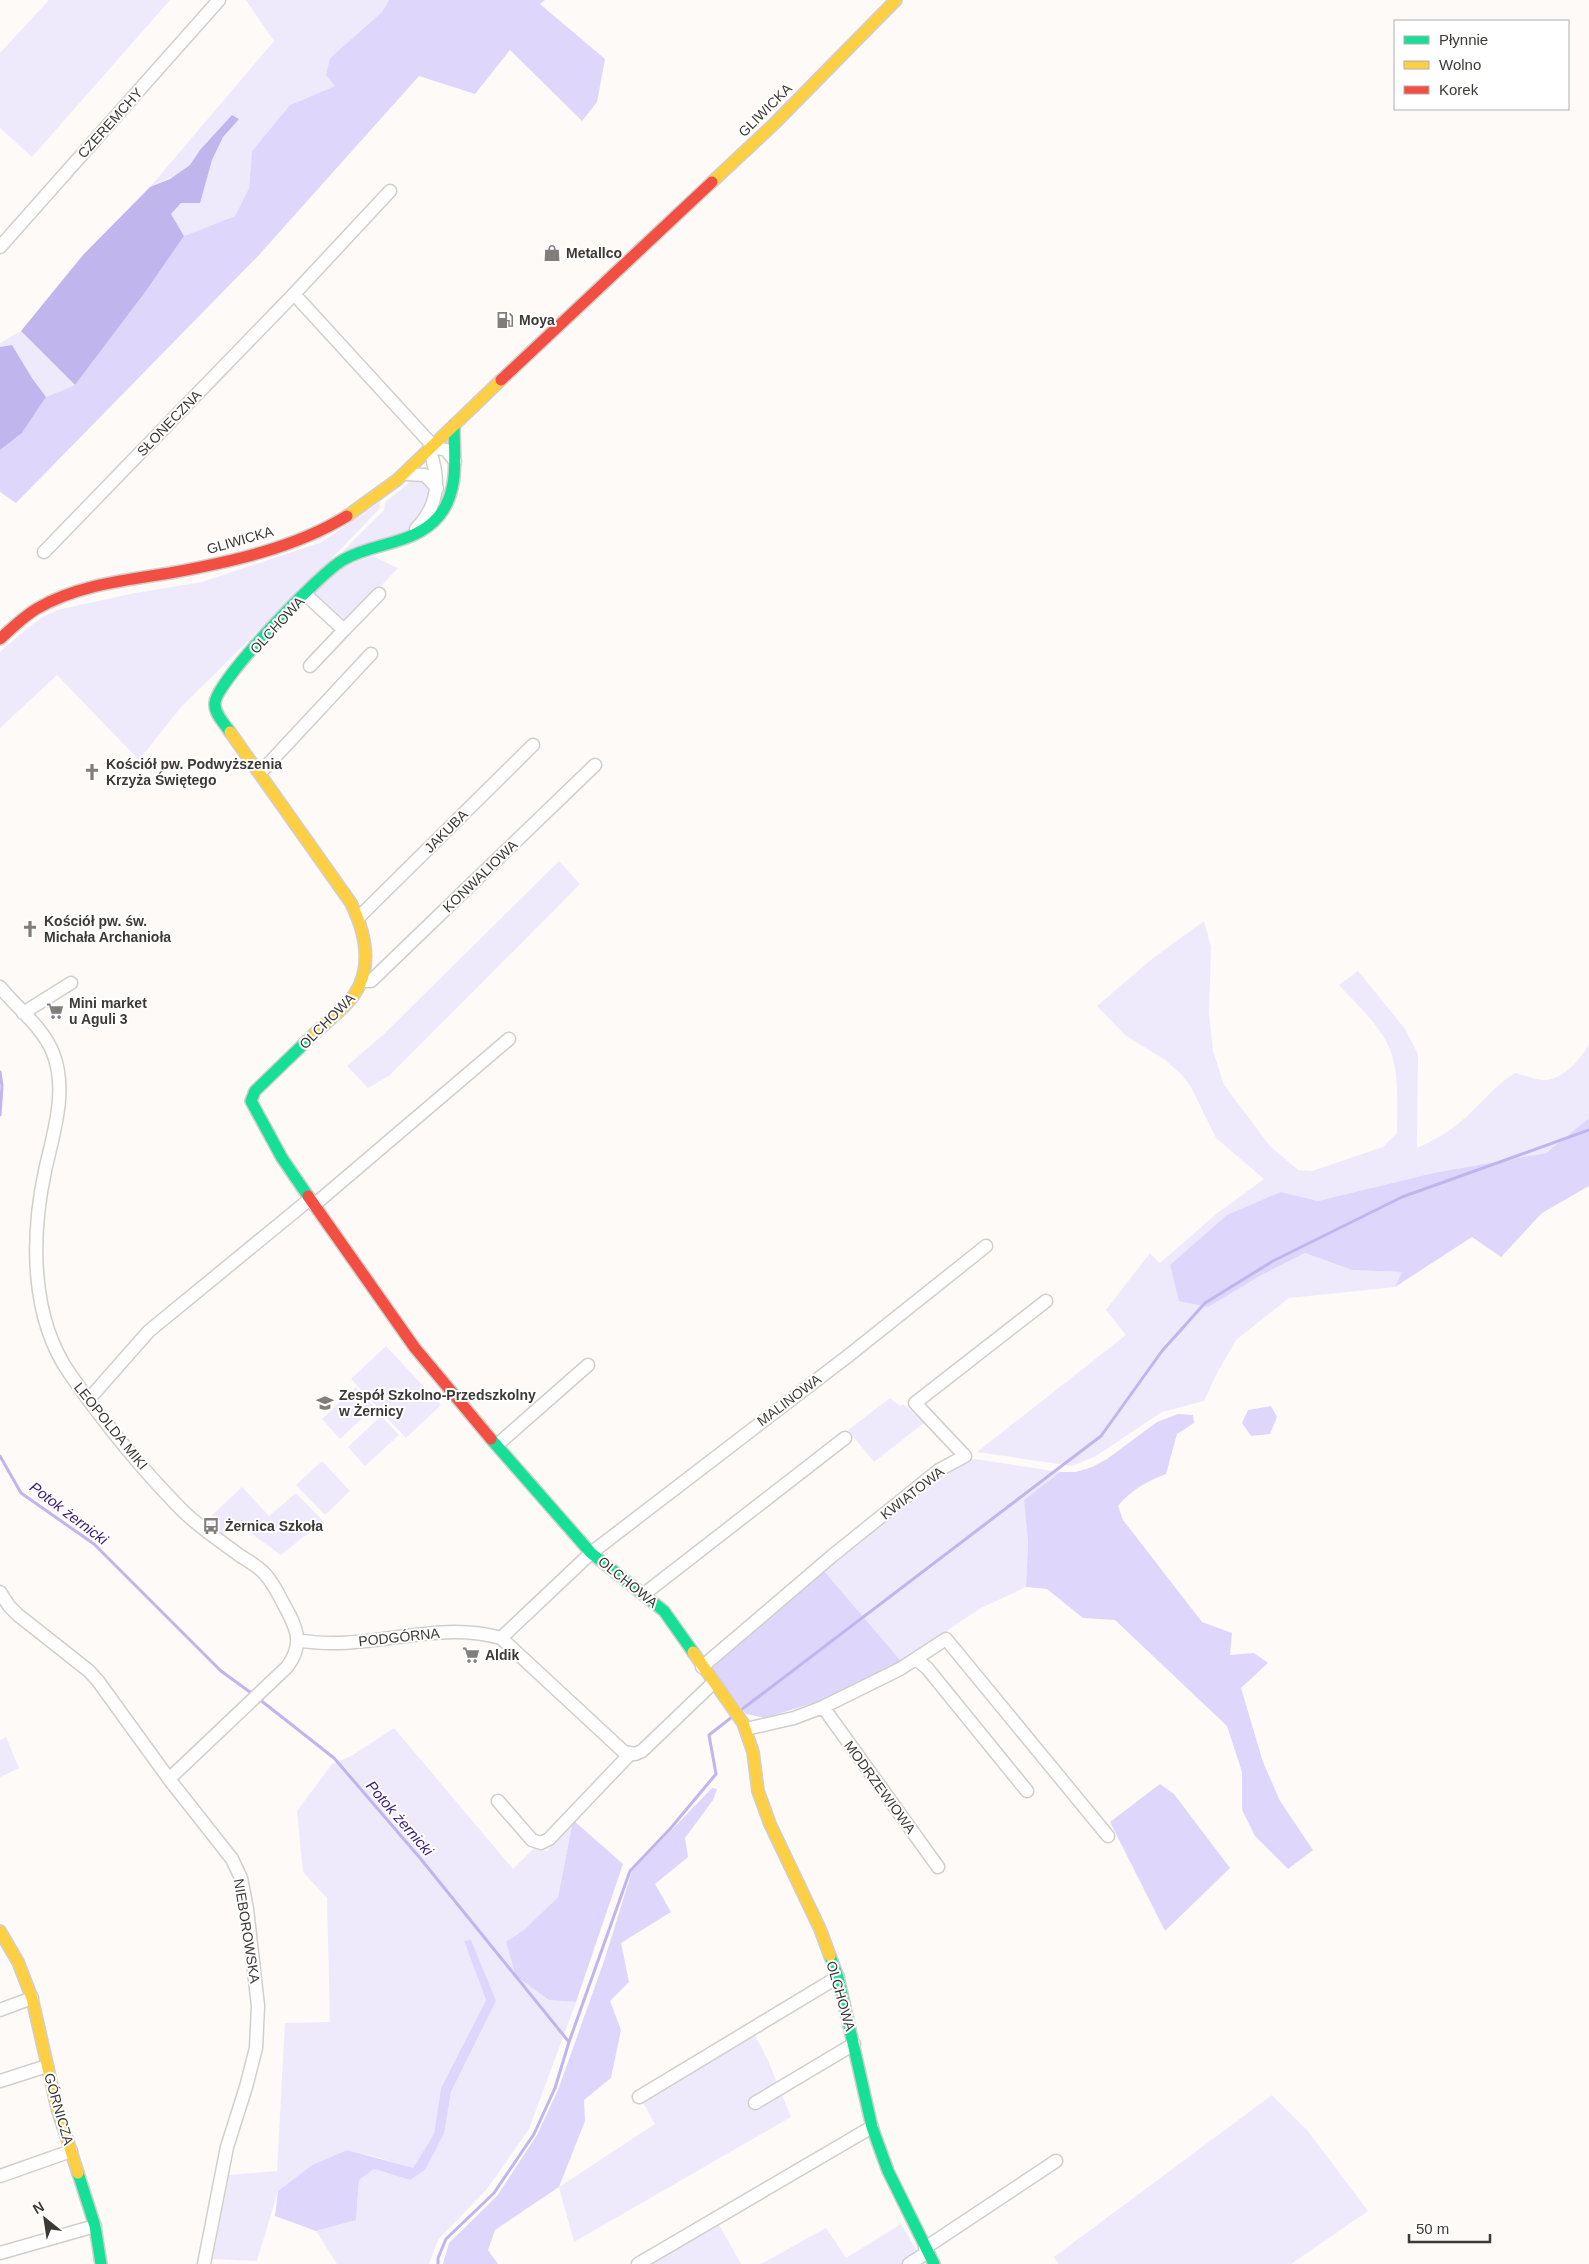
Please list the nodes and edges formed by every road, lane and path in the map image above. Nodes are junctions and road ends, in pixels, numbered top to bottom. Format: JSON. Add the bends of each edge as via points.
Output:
{"nodes":[{"id":1,"x":219,"y":0,"type":"edge"},
{"id":2,"x":896,"y":0,"type":"edge"},
{"id":3,"x":390,"y":191,"type":"dead end"},
{"id":4,"x":0,"y":247,"type":"edge"},
{"id":5,"x":294,"y":294,"type":"junction"},
{"id":6,"x":458,"y":421,"type":"junction"},
{"id":7,"x":432,"y":449,"type":"junction"},
{"id":8,"x":455,"y":461,"type":"junction"},
{"id":9,"x":406,"y":474,"type":"junction"},
{"id":10,"x":437,"y":488,"type":"junction"},
{"id":11,"x":403,"y":540,"type":"junction"},
{"id":12,"x":44,"y":552,"type":"dead end"},
{"id":13,"x":305,"y":594,"type":"junction"},
{"id":14,"x":379,"y":594,"type":"dead end"},
{"id":15,"x":344,"y":630,"type":"junction"},
{"id":16,"x":0,"y":639,"type":"edge"},
{"id":17,"x":371,"y":654,"type":"dead end"},
{"id":18,"x":310,"y":666,"type":"dead end"},
{"id":19,"x":533,"y":745,"type":"dead end"},
{"id":20,"x":595,"y":765,"type":"dead end"},
{"id":21,"x":260,"y":773,"type":"junction"},
{"id":22,"x":358,"y":918,"type":"junction"},
{"id":23,"x":362,"y":981,"type":"junction"},
{"id":24,"x":71,"y":983,"type":"dead end"},
{"id":25,"x":0,"y":988,"type":"edge"},
{"id":26,"x":23,"y":1013,"type":"junction"},
{"id":27,"x":509,"y":1039,"type":"dead end"},
{"id":28,"x":312,"y":1202,"type":"junction"},
{"id":29,"x":986,"y":1246,"type":"dead end"},
{"id":30,"x":1046,"y":1301,"type":"dead end"},
{"id":31,"x":588,"y":1365,"type":"dead end"},
{"id":32,"x":89,"y":1399,"type":"junction"},
{"id":33,"x":846,"y":1438,"type":"dead end"},
{"id":34,"x":497,"y":1445,"type":"junction"},
{"id":35,"x":591,"y":1552,"type":"junction"},
{"id":36,"x":0,"y":1592,"type":"edge"},
{"id":37,"x":644,"y":1594,"type":"junction"},
{"id":38,"x":501,"y":1638,"type":"junction"},
{"id":39,"x":298,"y":1640,"type":"junction"},
{"id":40,"x":916,"y":1659,"type":"junction"},
{"id":41,"x":702,"y":1667,"type":"junction"},
{"id":42,"x":713,"y":1683,"type":"junction"},
{"id":43,"x":823,"y":1707,"type":"junction"},
{"id":44,"x":746,"y":1729,"type":"junction"},
{"id":45,"x":630,"y":1754,"type":"junction"},
{"id":46,"x":169,"y":1779,"type":"junction"},
{"id":47,"x":1026,"y":1791,"type":"dead end"},
{"id":48,"x":498,"y":1801,"type":"dead end"},
{"id":49,"x":1108,"y":1836,"type":"dead end"},
{"id":50,"x":938,"y":1867,"type":"dead end"},
{"id":51,"x":1,"y":1935,"type":"edge"},
{"id":52,"x":838,"y":1976,"type":"junction"},
{"id":53,"x":32,"y":1998,"type":"junction"},
{"id":54,"x":0,"y":2010,"type":"edge"},
{"id":55,"x":854,"y":2044,"type":"junction"},
{"id":56,"x":47,"y":2066,"type":"junction"},
{"id":57,"x":0,"y":2081,"type":"edge"},
{"id":58,"x":639,"y":2097,"type":"dead end"},
{"id":59,"x":755,"y":2103,"type":"dead end"},
{"id":60,"x":872,"y":2126,"type":"junction"},
{"id":61,"x":71,"y":2151,"type":"junction"},
{"id":62,"x":1056,"y":2161,"type":"dead end"},
{"id":63,"x":0,"y":2176,"type":"edge"},
{"id":64,"x":95,"y":2226,"type":"junction"},
{"id":65,"x":926,"y":2250,"type":"junction"},
{"id":66,"x":0,"y":2253,"type":"edge"},
{"id":67,"x":101,"y":2264,"type":"edge"},
{"id":68,"x":204,"y":2264,"type":"edge"},
{"id":69,"x":638,"y":2264,"type":"edge"},
{"id":70,"x":909,"y":2264,"type":"edge"},
{"id":71,"x":934,"y":2264,"type":"edge"}],
"edges":[{"from":1,"to":4,"type":"street","name":"CZEREMCHY"},
{"from":2,"to":6,"type":"street","name":"GLIWICKA","via":[[774,124],[652,238],[575,295],[503,366]]},
{"from":3,"to":5,"type":"street","name":"SŁONECZNA"},
{"from":5,"to":7,"type":"street"},
{"from":5,"to":12,"type":"street","name":"SŁONECZNA"},
{"from":6,"to":7,"type":"street","name":"GLIWICKA"},
{"from":6,"to":8,"type":"street","name":"OLCHOWA"},
{"from":7,"to":8,"type":"street","via":[[446,450]]},
{"from":7,"to":9,"type":"street","name":"GLIWICKA"},
{"from":7,"to":10,"type":"street","name":"OLCHOWA"},
{"from":8,"to":11,"type":"street","name":"OLCHOWA","via":[[456,474],[442,511],[423,531]]},
{"from":9,"to":10,"type":"street","via":[[425,475]]},
{"from":9,"to":16,"type":"street","name":"GLIWICKA","via":[[321,530],[212,564],[64,597],[29,615]]},
{"from":10,"to":11,"type":"street","name":"OLCHOWA","via":[[430,512]]},
{"from":11,"to":13,"type":"street","name":"OLCHOWA","via":[[342,560]]},
{"from":13,"to":15,"type":"street"},
{"from":13,"to":21,"type":"street","name":"OLCHOWA","via":[[218,692],[214,703],[216,712]]},
{"from":14,"to":15,"type":"street"},
{"from":15,"to":18,"type":"street"},
{"from":17,"to":21,"type":"street"},
{"from":19,"to":22,"type":"street","name":"JAKUBA"},
{"from":20,"to":23,"type":"street","name":"KONWALIOWA","via":[[371,981]]},
{"from":21,"to":22,"type":"street","name":"OLCHOWA"},
{"from":22,"to":23,"type":"street","name":"OLCHOWA","via":[[366,943]]},
{"from":23,"to":28,"type":"street","name":"OLCHOWA","via":[[342,1010],[252,1096],[252,1104],[273,1144]]},
{"from":24,"to":26,"type":"street"},
{"from":25,"to":26,"type":"street","name":"LEOPOLDA MIKI"},
{"from":26,"to":32,"type":"street","name":"LEOPOLDA MIKI","via":[[52,1050],[59,1081],[38,1218],[40,1293],[52,1343]]},
{"from":27,"to":28,"type":"street"},
{"from":28,"to":32,"type":"street","via":[[149,1331]]},
{"from":28,"to":34,"type":"street","name":"OLCHOWA","via":[[415,1348]]},
{"from":29,"to":35,"type":"street","name":"MALINOWA"},
{"from":30,"to":41,"type":"street","name":"KWIATOWA","via":[[915,1403],[965,1456],[939,1470],[839,1550]]},
{"from":31,"to":34,"type":"street"},
{"from":32,"to":39,"type":"street","name":"LEOPOLDA MIKI","via":[[179,1507],[269,1578],[292,1618]]},
{"from":33,"to":37,"type":"street"},
{"from":34,"to":35,"type":"street","name":"OLCHOWA"},
{"from":35,"to":37,"type":"street","name":"OLCHOWA"},
{"from":35,"to":38,"type":"street"},
{"from":36,"to":46,"type":"street","name":"NIEBOROWSKA","via":[[18,1615],[89,1671]]},
{"from":37,"to":41,"type":"street","name":"OLCHOWA","via":[[664,1611]]},
{"from":38,"to":39,"type":"street","name":"PODGÓRNA","via":[[466,1632],[324,1644]]},
{"from":38,"to":45,"type":"street","via":[[624,1752]]},
{"from":39,"to":46,"type":"street","via":[[292,1660]]},
{"from":40,"to":43,"type":"street"},
{"from":40,"to":47,"type":"street","via":[[927,1668]]},
{"from":40,"to":49,"type":"street","via":[[946,1639]]},
{"from":41,"to":42,"type":"street","name":"OLCHOWA"},
{"from":42,"to":44,"type":"street","name":"OLCHOWA"},
{"from":42,"to":45,"type":"street","via":[[642,1751]]},
{"from":43,"to":44,"type":"street","via":[[794,1718]]},
{"from":43,"to":50,"type":"street","name":"MODRZEWIOWA"},
{"from":44,"to":52,"type":"street","name":"OLCHOWA","via":[[753,1752],[758,1792]]},
{"from":45,"to":48,"type":"street","via":[[541,1844],[532,1840]]},
{"from":46,"to":68,"type":"street","name":"NIEBOROWSKA","via":[[225,1850],[241,1878],[250,1926],[258,2006],[254,2057],[228,2140]]},
{"from":51,"to":53,"type":"street","name":"GÓRNICZA","via":[[20,1967]]},
{"from":52,"to":55,"type":"street","name":"OLCHOWA"},
{"from":52,"to":58,"type":"street"},
{"from":53,"to":54,"type":"street"},
{"from":53,"to":56,"type":"street","name":"GÓRNICZA"},
{"from":55,"to":59,"type":"street"},
{"from":55,"to":60,"type":"street","name":"OLCHOWA"},
{"from":56,"to":57,"type":"street","name":"GÓRNICZA"},
{"from":56,"to":61,"type":"street","name":"GÓRNICZA"},
{"from":60,"to":65,"type":"street","name":"OLCHOWA","via":[[892,2179]]},
{"from":60,"to":69,"type":"street"},
{"from":61,"to":63,"type":"street","name":"GÓRNICZA"},
{"from":61,"to":64,"type":"street","name":"GÓRNICZA"},
{"from":62,"to":65,"type":"street"},
{"from":64,"to":66,"type":"street"},
{"from":64,"to":67,"type":"street","name":"GÓRNICZA"},
{"from":65,"to":70,"type":"street"},
{"from":65,"to":71,"type":"street","name":"OLCHOWA"}]}
